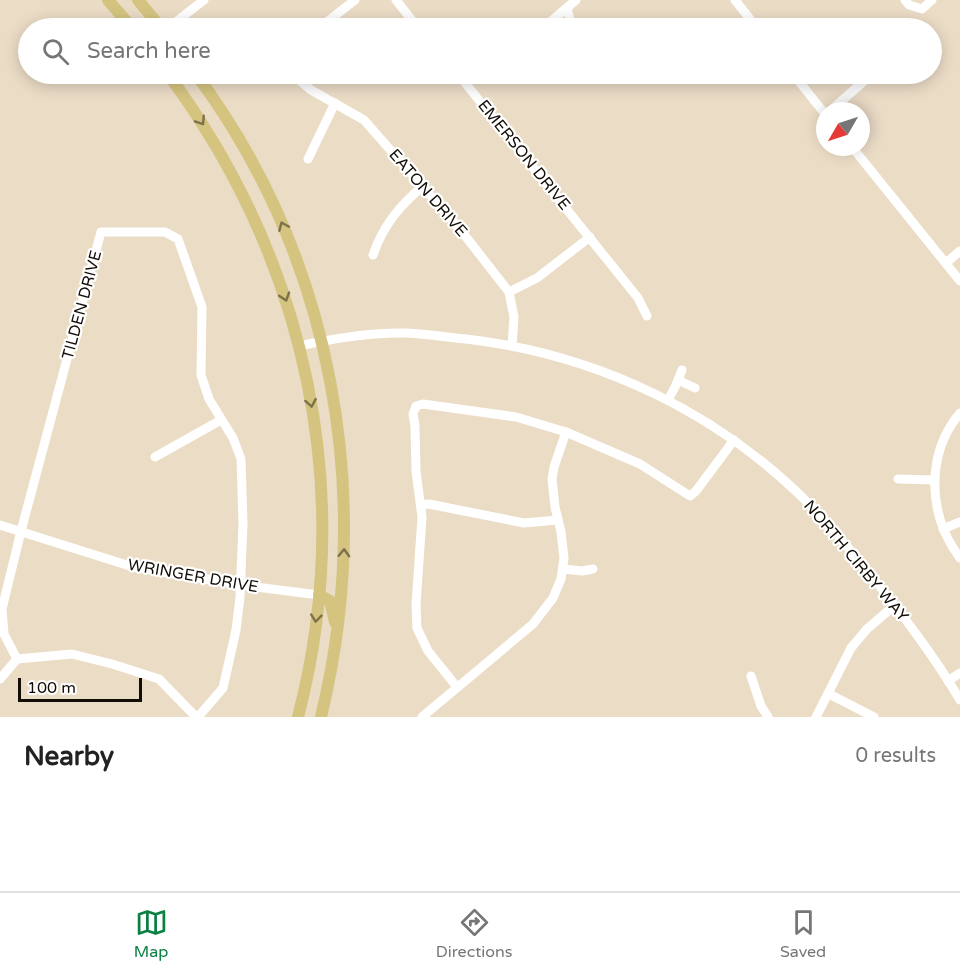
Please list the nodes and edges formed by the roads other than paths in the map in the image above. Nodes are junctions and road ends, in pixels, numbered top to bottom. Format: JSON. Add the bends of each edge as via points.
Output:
{"nodes":[{"id":1,"x":108,"y":0,"type":"edge"},
{"id":2,"x":138,"y":0,"type":"edge"},
{"id":3,"x":204,"y":0,"type":"edge"},
{"id":4,"x":355,"y":0,"type":"edge"},
{"id":5,"x":396,"y":0,"type":"edge"},
{"id":6,"x":576,"y":0,"type":"edge"},
{"id":7,"x":735,"y":0,"type":"edge"},
{"id":8,"x":905,"y":0,"type":"edge"},
{"id":9,"x":932,"y":0,"type":"edge"},
{"id":10,"x":567,"y":8,"type":"junction"},
{"id":11,"x":123,"y":18,"type":"edge"},
{"id":12,"x":153,"y":18,"type":"edge"},
{"id":13,"x":181,"y":18,"type":"edge"},
{"id":14,"x":332,"y":18,"type":"edge"},
{"id":15,"x":410,"y":18,"type":"edge"},
{"id":16,"x":555,"y":18,"type":"edge"},
{"id":17,"x":570,"y":18,"type":"edge"},
{"id":18,"x":749,"y":18,"type":"edge"},
{"id":19,"x":175,"y":84,"type":"edge"},
{"id":20,"x":203,"y":84,"type":"edge"},
{"id":21,"x":304,"y":84,"type":"edge"},
{"id":22,"x":466,"y":84,"type":"edge"},
{"id":23,"x":801,"y":84,"type":"edge"},
{"id":24,"x":861,"y":84,"type":"edge"},
{"id":25,"x":840,"y":102,"type":"edge"},
{"id":26,"x":335,"y":103,"type":"junction"},
{"id":27,"x":816,"y":103,"type":"edge"},
{"id":28,"x":859,"y":156,"type":"edge"},
{"id":29,"x":308,"y":159,"type":"dead end"},
{"id":30,"x":423,"y":186,"type":"junction"},
{"id":31,"x":590,"y":237,"type":"junction"},
{"id":32,"x":960,"y":251,"type":"edge"},
{"id":33,"x":373,"y":255,"type":"dead end"},
{"id":34,"x":946,"y":263,"type":"junction"},
{"id":35,"x":960,"y":280,"type":"edge"},
{"id":36,"x":509,"y":292,"type":"junction"},
{"id":37,"x":647,"y":316,"type":"dead end"},
{"id":38,"x":322,"y":341,"type":"junction"},
{"id":39,"x":299,"y":346,"type":"junction"},
{"id":40,"x":512,"y":346,"type":"junction"},
{"id":41,"x":682,"y":370,"type":"dead end"},
{"id":42,"x":678,"y":380,"type":"junction"},
{"id":43,"x":695,"y":388,"type":"dead end"},
{"id":44,"x":668,"y":400,"type":"junction"},
{"id":45,"x":960,"y":413,"type":"edge"},
{"id":46,"x":220,"y":420,"type":"junction"},
{"id":47,"x":566,"y":432,"type":"junction"},
{"id":48,"x":734,"y":440,"type":"junction"},
{"id":49,"x":156,"y":457,"type":"dead end"},
{"id":50,"x":898,"y":479,"type":"dead end"},
{"id":51,"x":934,"y":480,"type":"junction"},
{"id":52,"x":421,"y":505,"type":"junction"},
{"id":53,"x":558,"y":520,"type":"junction"},
{"id":54,"x":960,"y":522,"type":"edge"},
{"id":55,"x":0,"y":525,"type":"edge"},
{"id":56,"x":943,"y":530,"type":"junction"},
{"id":57,"x":21,"y":531,"type":"junction"},
{"id":58,"x":960,"y":558,"type":"edge"},
{"id":59,"x":563,"y":569,"type":"junction"},
{"id":60,"x":593,"y":569,"type":"dead end"},
{"id":61,"x":241,"y":585,"type":"junction"},
{"id":62,"x":319,"y":595,"type":"junction"},
{"id":63,"x":895,"y":605,"type":"junction"},
{"id":64,"x":338,"y":632,"type":"junction"},
{"id":65,"x":17,"y":659,"type":"junction"},
{"id":66,"x":960,"y":673,"type":"edge"},
{"id":67,"x":751,"y":676,"type":"dead end"},
{"id":68,"x":0,"y":679,"type":"edge"},
{"id":69,"x":948,"y":681,"type":"junction"},
{"id":70,"x":458,"y":687,"type":"junction"},
{"id":71,"x":829,"y":694,"type":"junction"},
{"id":72,"x":960,"y":700,"type":"edge"},
{"id":73,"x":197,"y":717,"type":"edge"},
{"id":74,"x":298,"y":717,"type":"edge"},
{"id":75,"x":321,"y":717,"type":"edge"},
{"id":76,"x":422,"y":717,"type":"edge"},
{"id":77,"x":768,"y":717,"type":"edge"},
{"id":78,"x":816,"y":717,"type":"edge"},
{"id":79,"x":874,"y":717,"type":"edge"}],
"edges":[{"from":1,"to":11,"type":"main road"},
{"from":2,"to":12,"type":"main road"},
{"from":3,"to":13,"type":"street"},
{"from":4,"to":14,"type":"street"},
{"from":5,"to":15,"type":"street"},
{"from":6,"to":10,"type":"street"},
{"from":7,"to":18,"type":"street"},
{"from":8,"to":9,"type":"street","via":[[922,9]]},
{"from":10,"to":16,"type":"street"},
{"from":10,"to":17,"type":"street"},
{"from":19,"to":39,"type":"main road","one_way":true,"via":[[241,190],[271,256]]},
{"from":38,"to":20,"type":"main road","one_way":true,"via":[[300,271],[270,198],[239,138]]},
{"from":21,"to":26,"type":"street","name":"EATON DRIVE"},
{"from":22,"to":31,"type":"street","name":"EMERSON DRIVE"},
{"from":23,"to":27,"type":"street"},
{"from":24,"to":25,"type":"street"},
{"from":26,"to":29,"type":"street"},
{"from":26,"to":30,"type":"street","name":"EATON DRIVE","via":[[374,129]]},
{"from":28,"to":34,"type":"street"},
{"from":30,"to":33,"type":"street","via":[[389,220]]},
{"from":30,"to":36,"type":"street","name":"EATON DRIVE"},
{"from":31,"to":36,"type":"street","via":[[537,278]]},
{"from":31,"to":37,"type":"street","name":"EMERSON DRIVE","via":[[638,298]]},
{"from":32,"to":34,"type":"street"},
{"from":34,"to":35,"type":"street"},
{"from":36,"to":40,"type":"street","name":"EATON DRIVE","via":[[514,317]]},
{"from":38,"to":39,"type":"street","name":"NORTH CIRBY WAY"},
{"from":38,"to":40,"type":"street","name":"NORTH CIRBY WAY","via":[[410,333]]},
{"from":64,"to":38,"type":"main road","one_way":true,"via":[[344,565],[344,491],[339,432]]},
{"from":39,"to":62,"type":"main road","one_way":true,"via":[[313,413],[320,478]]},
{"from":40,"to":44,"type":"street","name":"NORTH CIRBY WAY","via":[[584,365]]},
{"from":41,"to":42,"type":"street"},
{"from":42,"to":43,"type":"street"},
{"from":42,"to":44,"type":"street"},
{"from":44,"to":48,"type":"street","name":"NORTH CIRBY WAY"},
{"from":45,"to":51,"type":"street","via":[[942,444]]},
{"from":46,"to":49,"type":"street"},
{"from":46,"to":57,"type":"street","name":"TILDEN DRIVE","via":[[201,375],[201,307],[178,239],[165,232],[101,232]]},
{"from":46,"to":61,"type":"street","name":"TILDEN DRIVE","via":[[241,459]]},
{"from":47,"to":48,"type":"street","via":[[640,464],[690,496]]},
{"from":47,"to":52,"type":"street","via":[[493,413],[416,406],[413,414]]},
{"from":47,"to":53,"type":"street","via":[[552,479]]},
{"from":48,"to":63,"type":"street","name":"NORTH CIRBY WAY","via":[[814,508]]},
{"from":50,"to":51,"type":"street"},
{"from":51,"to":56,"type":"street"},
{"from":52,"to":53,"type":"street","via":[[524,523]]},
{"from":52,"to":70,"type":"street","via":[[417,628],[428,651]]},
{"from":53,"to":59,"type":"street","via":[[564,546]]},
{"from":54,"to":56,"type":"street"},
{"from":55,"to":57,"type":"street","name":"WRINGER DRIVE"},
{"from":56,"to":58,"type":"street"},
{"from":57,"to":61,"type":"street","name":"WRINGER DRIVE","via":[[133,567]]},
{"from":57,"to":65,"type":"street","name":"TILDEN DRIVE","via":[[2,609],[4,634]]},
{"from":59,"to":60,"type":"street"},
{"from":59,"to":70,"type":"street","via":[[557,589],[541,616]]},
{"from":61,"to":62,"type":"street","name":"WRINGER DRIVE"},
{"from":61,"to":73,"type":"street","name":"TILDEN DRIVE","via":[[223,688]]},
{"from":62,"to":64,"type":"main road","via":[[330,601]]},
{"from":62,"to":74,"type":"main road","one_way":true},
{"from":63,"to":69,"type":"street","name":"NORTH CIRBY WAY"},
{"from":63,"to":71,"type":"street","via":[[855,642]]},
{"from":64,"to":75,"type":"main road"},
{"from":65,"to":68,"type":"street"},
{"from":65,"to":73,"type":"street","via":[[72,654],[122,667],[159,679]]},
{"from":66,"to":69,"type":"street"},
{"from":67,"to":77,"type":"street"},
{"from":69,"to":72,"type":"street","name":"NORTH CIRBY WAY"},
{"from":70,"to":76,"type":"street"},
{"from":71,"to":78,"type":"street"},
{"from":71,"to":79,"type":"street"}]}
